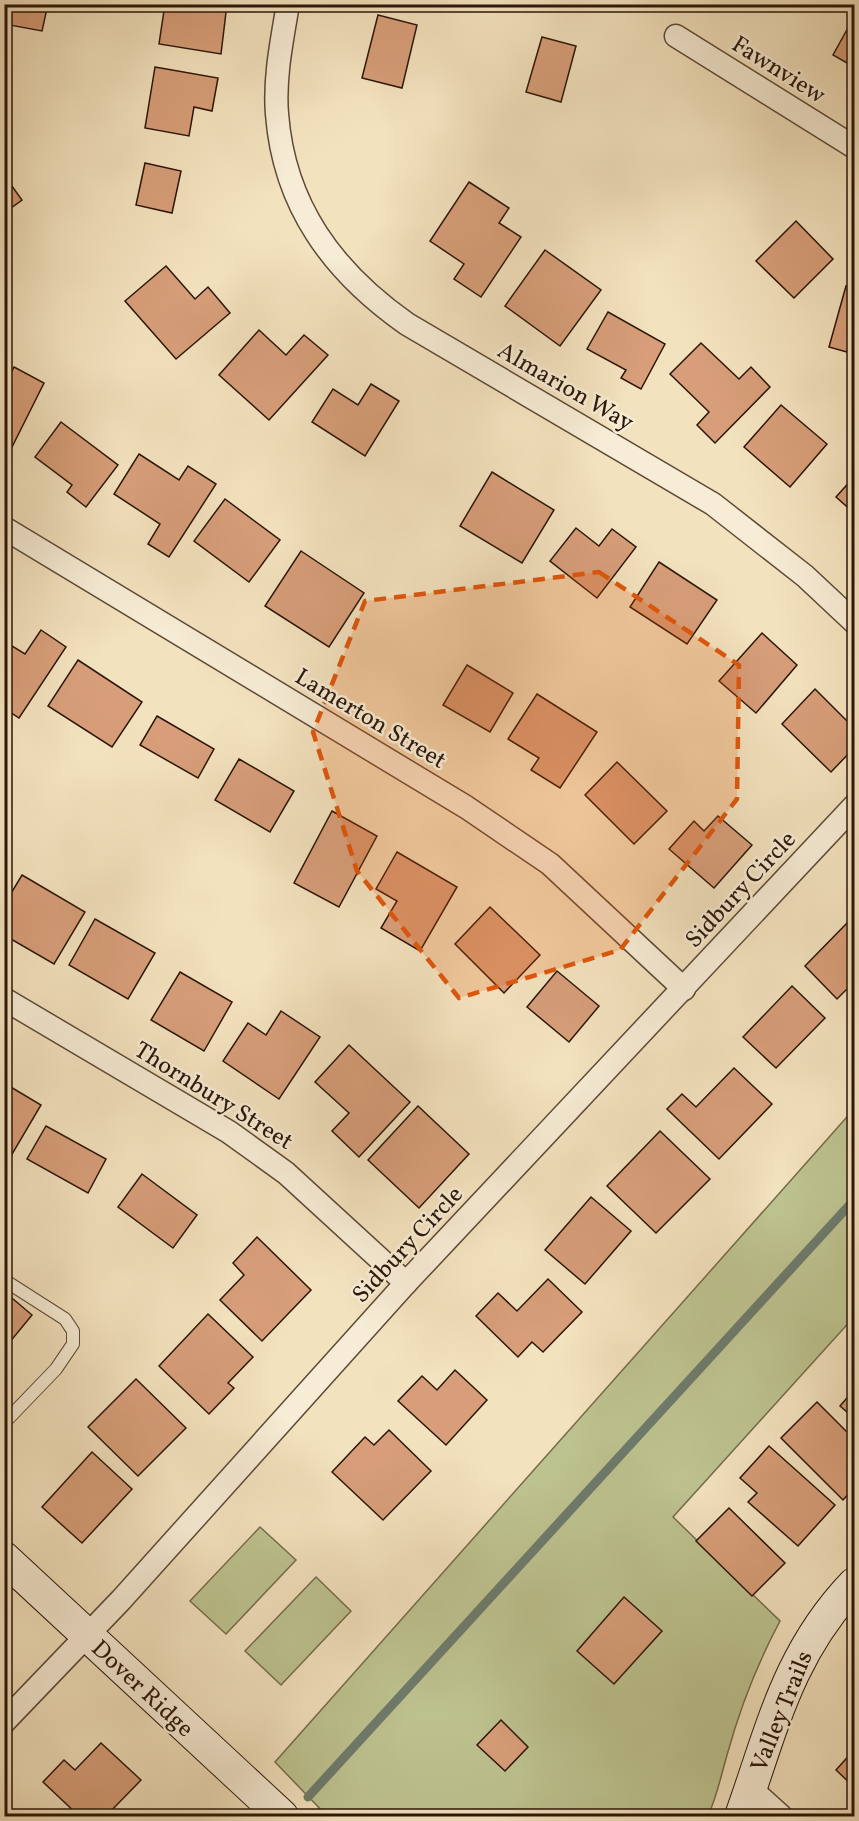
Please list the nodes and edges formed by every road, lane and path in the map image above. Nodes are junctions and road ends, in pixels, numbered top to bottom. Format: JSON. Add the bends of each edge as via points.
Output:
{"nodes":[{"id":1,"x":288,"y":4,"type":"edge"},
{"id":2,"x":676,"y":36,"type":"dead end"},
{"id":3,"x":855,"y":147,"type":"edge"},
{"id":4,"x":4,"y":528,"type":"edge"},
{"id":5,"x":855,"y":622,"type":"edge"},
{"id":6,"x":855,"y":806,"type":"edge"},
{"id":7,"x":684,"y":988,"type":"junction"},
{"id":8,"x":4,"y":999,"type":"edge"},
{"id":9,"x":4,"y":1280,"type":"edge"},
{"id":10,"x":406,"y":1283,"type":"junction"},
{"id":11,"x":4,"y":1423,"type":"edge"},
{"id":12,"x":4,"y":1558,"type":"edge"},
{"id":13,"x":853,"y":1590,"type":"edge"},
{"id":14,"x":87,"y":1636,"type":"junction"},
{"id":15,"x":4,"y":1722,"type":"edge"},
{"id":16,"x":746,"y":1803,"type":"edge"},
{"id":17,"x":282,"y":1816,"type":"edge"},
{"id":18,"x":781,"y":1816,"type":"edge"}],
"edges":[{"from":1,"to":5,"type":"street","name":"Almarion Way","via":[[279,58],[277,113],[286,168],[307,219],[337,265],[377,303],[407,324],[713,504],[805,576]]},
{"from":2,"to":3,"type":"street","name":"Fawnview"},
{"from":4,"to":7,"type":"street","name":"Lamerton Street","via":[[466,807],[550,864]]},
{"from":6,"to":7,"type":"street","name":"Sidbury Circle"},
{"from":7,"to":10,"type":"street","name":"Sidbury Circle"},
{"from":8,"to":10,"type":"street","name":"Thornbury Street","via":[[229,1132],[286,1173]]},
{"from":9,"to":11,"type":"lane","via":[[65,1319],[73,1331],[73,1344],[56,1370]]},
{"from":10,"to":14,"type":"street","name":"Sidbury Circle"},
{"from":12,"to":14,"type":"street","name":"Dover Ridge"},
{"from":13,"to":16,"type":"street","name":"Valley Trails","via":[[826,1616],[791,1675]]},
{"from":14,"to":15,"type":"street","name":"Sidbury Circle"},
{"from":14,"to":17,"type":"street","name":"Dover Ridge"},
{"from":16,"to":18,"type":"street"}]}
